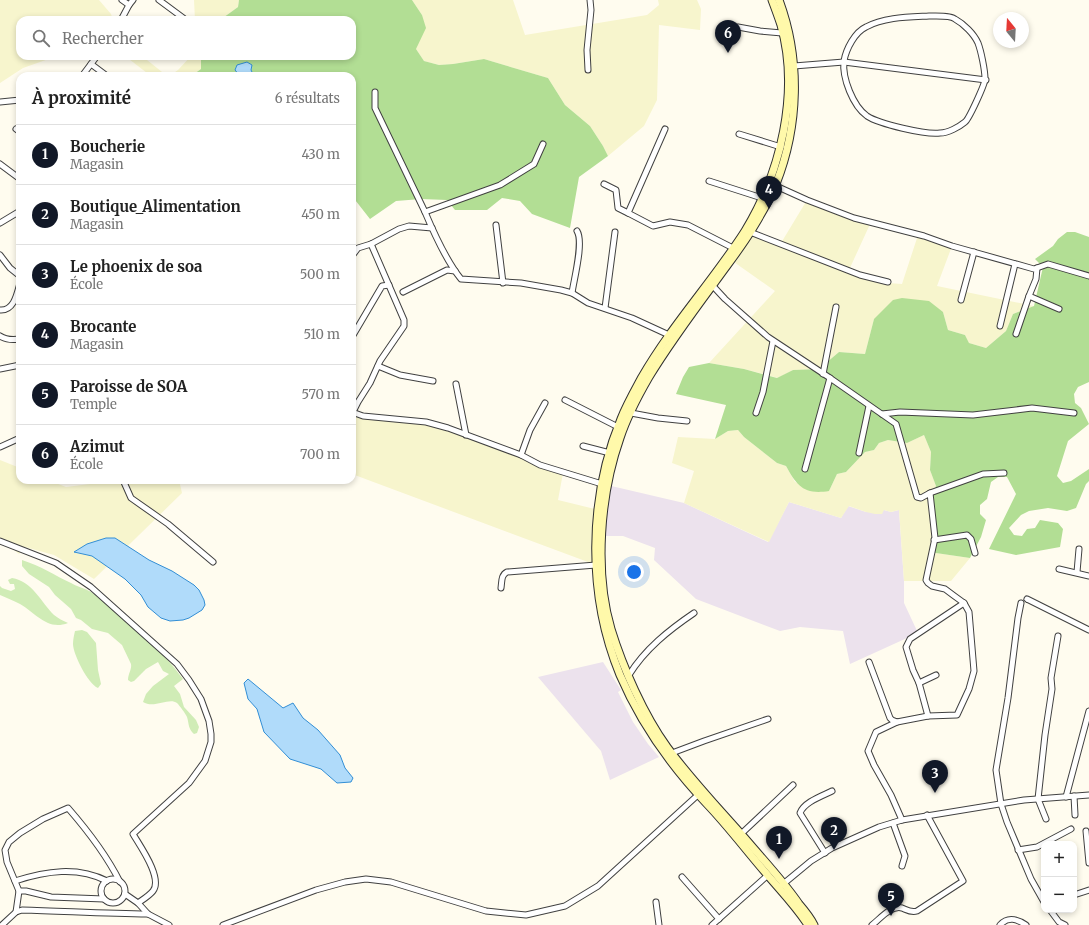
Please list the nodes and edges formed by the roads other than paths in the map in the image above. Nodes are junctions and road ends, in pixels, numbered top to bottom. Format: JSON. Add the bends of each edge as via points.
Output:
{"nodes":[{"id":1,"x":122,"y":0,"type":"edge"},
{"id":2,"x":133,"y":0,"type":"edge"},
{"id":3,"x":159,"y":0,"type":"edge"},
{"id":4,"x":590,"y":0,"type":"edge"},
{"id":5,"x":772,"y":0,"type":"edge"},
{"id":6,"x":779,"y":0,"type":"edge"},
{"id":7,"x":129,"y":5,"type":"junction"},
{"id":8,"x":123,"y":16,"type":"edge"},
{"id":9,"x":181,"y":16,"type":"edge"},
{"id":10,"x":738,"y":27,"type":"dead end"},
{"id":11,"x":782,"y":33,"type":"junction"},
{"id":12,"x":94,"y":60,"type":"edge"},
{"id":13,"x":844,"y":62,"type":"junction"},
{"id":14,"x":91,"y":64,"type":"junction"},
{"id":15,"x":794,"y":66,"type":"junction"},
{"id":16,"x":588,"y":70,"type":"dead end"},
{"id":17,"x":85,"y":72,"type":"edge"},
{"id":18,"x":102,"y":72,"type":"edge"},
{"id":19,"x":986,"y":80,"type":"junction"},
{"id":20,"x":375,"y":92,"type":"dead end"},
{"id":21,"x":16,"y":100,"type":"edge"},
{"id":22,"x":0,"y":102,"type":"edge"},
{"id":23,"x":665,"y":129,"type":"dead end"},
{"id":24,"x":738,"y":134,"type":"dead end"},
{"id":25,"x":543,"y":144,"type":"dead end"},
{"id":26,"x":781,"y":147,"type":"junction"},
{"id":27,"x":0,"y":164,"type":"edge"},
{"id":28,"x":16,"y":176,"type":"edge"},
{"id":29,"x":709,"y":181,"type":"dead end"},
{"id":30,"x":604,"y":184,"type":"dead end"},
{"id":31,"x":776,"y":186,"type":"junction"},
{"id":32,"x":762,"y":198,"type":"junction"},
{"id":33,"x":426,"y":212,"type":"junction"},
{"id":34,"x":16,"y":213,"type":"edge"},
{"id":35,"x":628,"y":213,"type":"junction"},
{"id":36,"x":0,"y":223,"type":"edge"},
{"id":37,"x":496,"y":226,"type":"dead end"},
{"id":38,"x":432,"y":228,"type":"junction"},
{"id":39,"x":577,"y":231,"type":"dead end"},
{"id":40,"x":615,"y":232,"type":"dead end"},
{"id":41,"x":750,"y":232,"type":"junction"},
{"id":42,"x":371,"y":244,"type":"junction"},
{"id":43,"x":733,"y":248,"type":"junction"},
{"id":44,"x":356,"y":251,"type":"edge"},
{"id":45,"x":974,"y":252,"type":"junction"},
{"id":46,"x":0,"y":255,"type":"edge"},
{"id":47,"x":1015,"y":264,"type":"junction"},
{"id":48,"x":1037,"y":268,"type":"junction"},
{"id":49,"x":455,"y":271,"type":"junction"},
{"id":50,"x":16,"y":273,"type":"edge"},
{"id":51,"x":1089,"y":276,"type":"edge"},
{"id":52,"x":888,"y":282,"type":"dead end"},
{"id":53,"x":503,"y":283,"type":"junction"},
{"id":54,"x":389,"y":285,"type":"junction"},
{"id":55,"x":712,"y":285,"type":"junction"},
{"id":56,"x":403,"y":292,"type":"dead end"},
{"id":57,"x":572,"y":293,"type":"junction"},
{"id":58,"x":16,"y":294,"type":"edge"},
{"id":59,"x":1029,"y":296,"type":"junction"},
{"id":60,"x":961,"y":300,"type":"dead end"},
{"id":61,"x":836,"y":307,"type":"dead end"},
{"id":62,"x":605,"y":308,"type":"junction"},
{"id":63,"x":1059,"y":309,"type":"dead end"},
{"id":64,"x":0,"y":310,"type":"edge"},
{"id":65,"x":1000,"y":326,"type":"dead end"},
{"id":66,"x":356,"y":330,"type":"edge"},
{"id":67,"x":1016,"y":334,"type":"dead end"},
{"id":68,"x":669,"y":335,"type":"junction"},
{"id":69,"x":0,"y":336,"type":"edge"},
{"id":70,"x":16,"y":339,"type":"edge"},
{"id":71,"x":773,"y":341,"type":"junction"},
{"id":72,"x":16,"y":366,"type":"edge"},
{"id":73,"x":378,"y":366,"type":"junction"},
{"id":74,"x":0,"y":369,"type":"edge"},
{"id":75,"x":823,"y":374,"type":"junction"},
{"id":76,"x":830,"y":378,"type":"junction"},
{"id":77,"x":433,"y":381,"type":"dead end"},
{"id":78,"x":456,"y":384,"type":"dead end"},
{"id":79,"x":565,"y":400,"type":"dead end"},
{"id":80,"x":545,"y":403,"type":"dead end"},
{"id":81,"x":356,"y":405,"type":"edge"},
{"id":82,"x":869,"y":406,"type":"junction"},
{"id":83,"x":356,"y":413,"type":"edge"},
{"id":84,"x":631,"y":413,"type":"junction"},
{"id":85,"x":756,"y":413,"type":"dead end"},
{"id":86,"x":1074,"y":413,"type":"dead end"},
{"id":87,"x":882,"y":414,"type":"junction"},
{"id":88,"x":687,"y":421,"type":"dead end"},
{"id":89,"x":621,"y":428,"type":"junction"},
{"id":90,"x":466,"y":435,"type":"junction"},
{"id":91,"x":16,"y":440,"type":"edge"},
{"id":92,"x":583,"y":446,"type":"dead end"},
{"id":93,"x":0,"y":447,"type":"edge"},
{"id":94,"x":610,"y":453,"type":"junction"},
{"id":95,"x":859,"y":453,"type":"dead end"},
{"id":96,"x":521,"y":455,"type":"junction"},
{"id":97,"x":805,"y":469,"type":"dead end"},
{"id":98,"x":1004,"y":473,"type":"dead end"},
{"id":99,"x":125,"y":484,"type":"edge"},
{"id":100,"x":602,"y":484,"type":"junction"},
{"id":101,"x":930,"y":493,"type":"junction"},
{"id":102,"x":934,"y":540,"type":"junction"},
{"id":103,"x":0,"y":541,"type":"edge"},
{"id":104,"x":1079,"y":549,"type":"dead end"},
{"id":105,"x":975,"y":553,"type":"dead end"},
{"id":106,"x":213,"y":562,"type":"dead end"},
{"id":107,"x":596,"y":565,"type":"junction"},
{"id":108,"x":1059,"y":569,"type":"dead end"},
{"id":109,"x":1077,"y":572,"type":"junction"},
{"id":110,"x":1089,"y":576,"type":"edge"},
{"id":111,"x":501,"y":588,"type":"dead end"},
{"id":112,"x":1027,"y":599,"type":"dead end"},
{"id":113,"x":964,"y":603,"type":"junction"},
{"id":114,"x":1021,"y":603,"type":"dead end"},
{"id":115,"x":694,"y":613,"type":"dead end"},
{"id":116,"x":1089,"y":630,"type":"edge"},
{"id":117,"x":1058,"y":636,"type":"dead end"},
{"id":118,"x":869,"y":662,"type":"dead end"},
{"id":119,"x":629,"y":675,"type":"junction"},
{"id":120,"x":936,"y":675,"type":"dead end"},
{"id":121,"x":918,"y":683,"type":"junction"},
{"id":122,"x":1089,"y":711,"type":"edge"},
{"id":123,"x":928,"y":716,"type":"junction"},
{"id":124,"x":768,"y":719,"type":"dead end"},
{"id":125,"x":897,"y":722,"type":"junction"},
{"id":126,"x":672,"y":753,"type":"junction"},
{"id":127,"x":793,"y":785,"type":"dead end"},
{"id":128,"x":832,"y":791,"type":"dead end"},
{"id":129,"x":701,"y":793,"type":"junction"},
{"id":130,"x":1089,"y":795,"type":"edge"},
{"id":131,"x":1074,"y":796,"type":"junction"},
{"id":132,"x":1066,"y":797,"type":"junction"},
{"id":133,"x":1038,"y":799,"type":"junction"},
{"id":134,"x":1001,"y":804,"type":"junction"},
{"id":135,"x":927,"y":815,"type":"junction"},
{"id":136,"x":1075,"y":815,"type":"dead end"},
{"id":137,"x":1046,"y":819,"type":"dead end"},
{"id":138,"x":902,"y":820,"type":"junction"},
{"id":139,"x":893,"y":823,"type":"junction"},
{"id":140,"x":1071,"y":829,"type":"dead end"},
{"id":141,"x":1086,"y":832,"type":"dead end"},
{"id":142,"x":741,"y":834,"type":"junction"},
{"id":143,"x":1018,"y":850,"type":"junction"},
{"id":144,"x":825,"y":853,"type":"junction"},
{"id":145,"x":1089,"y":863,"type":"edge"},
{"id":146,"x":902,"y":866,"type":"dead end"},
{"id":147,"x":768,"y":875,"type":"junction"},
{"id":148,"x":682,"y":877,"type":"dead end"},
{"id":149,"x":15,"y":881,"type":"junction"},
{"id":150,"x":107,"y":881,"type":"junction"},
{"id":151,"x":120,"y":882,"type":"junction"},
{"id":152,"x":781,"y":885,"type":"junction"},
{"id":153,"x":1089,"y":890,"type":"edge"},
{"id":154,"x":19,"y":891,"type":"junction"},
{"id":155,"x":125,"y":894,"type":"junction"},
{"id":156,"x":1077,"y":894,"type":"edge"},
{"id":157,"x":1041,"y":897,"type":"edge"},
{"id":158,"x":104,"y":899,"type":"junction"},
{"id":159,"x":656,"y":902,"type":"dead end"},
{"id":160,"x":138,"y":903,"type":"junction"},
{"id":161,"x":16,"y":912,"type":"junction"},
{"id":162,"x":1052,"y":913,"type":"edge"},
{"id":163,"x":148,"y":914,"type":"junction"},
{"id":164,"x":719,"y":918,"type":"junction"},
{"id":165,"x":1058,"y":923,"type":"edge"},
{"id":166,"x":2,"y":925,"type":"edge"},
{"id":167,"x":169,"y":925,"type":"edge"},
{"id":168,"x":223,"y":925,"type":"edge"},
{"id":169,"x":658,"y":925,"type":"edge"},
{"id":170,"x":712,"y":925,"type":"edge"},
{"id":171,"x":808,"y":925,"type":"edge"},
{"id":172,"x":814,"y":925,"type":"edge"},
{"id":173,"x":872,"y":925,"type":"edge"},
{"id":174,"x":1000,"y":925,"type":"edge"},
{"id":175,"x":1026,"y":925,"type":"edge"},
{"id":176,"x":1065,"y":925,"type":"edge"}],
"edges":[{"from":1,"to":7,"type":"street"},
{"from":2,"to":7,"type":"street"},
{"from":3,"to":9,"type":"street"},
{"from":4,"to":16,"type":"street"},
{"from":5,"to":11,"type":"main road"},
{"from":6,"to":15,"type":"main road","via":[[787,21]]},
{"from":7,"to":8,"type":"street"},
{"from":10,"to":11,"type":"street"},
{"from":11,"to":26,"type":"main road","via":[[788,100]]},
{"from":12,"to":14,"type":"street"},
{"from":13,"to":15,"type":"street"},
{"from":13,"to":19,"type":"street"},
{"from":13,"to":19,"type":"street","via":[[856,35],[865,27],[877,22],[929,16],[954,18],[978,43]]},
{"from":13,"to":19,"type":"street","via":[[852,96],[867,116],[920,132],[940,134],[965,123]]},
{"from":14,"to":17,"type":"street"},
{"from":14,"to":18,"type":"street"},
{"from":15,"to":31,"type":"main road","via":[[795,101],[788,148]]},
{"from":20,"to":33,"type":"street","via":[[375,108]]},
{"from":21,"to":22,"type":"street"},
{"from":23,"to":35,"type":"street"},
{"from":24,"to":26,"type":"street"},
{"from":25,"to":33,"type":"street","via":[[534,164],[500,185]]},
{"from":26,"to":32,"type":"main road","via":[[769,186]]},
{"from":27,"to":28,"type":"street"},
{"from":29,"to":32,"type":"street"},
{"from":30,"to":35,"type":"street","via":[[616,190],[618,208]]},
{"from":31,"to":41,"type":"main road"},
{"from":31,"to":45,"type":"street","via":[[854,218]]},
{"from":32,"to":43,"type":"main road"},
{"from":33,"to":38,"type":"street"},
{"from":34,"to":36,"type":"street"},
{"from":35,"to":43,"type":"street","via":[[653,226],[670,222],[688,225]]},
{"from":37,"to":53,"type":"street"},
{"from":38,"to":42,"type":"street","via":[[409,226]]},
{"from":38,"to":49,"type":"street"},
{"from":39,"to":57,"type":"street","via":[[580,243]]},
{"from":40,"to":62,"type":"street"},
{"from":41,"to":52,"type":"street","via":[[860,275]]},
{"from":41,"to":55,"type":"main road"},
{"from":42,"to":44,"type":"street"},
{"from":42,"to":54,"type":"street"},
{"from":43,"to":68,"type":"main road"},
{"from":45,"to":47,"type":"street"},
{"from":45,"to":60,"type":"street"},
{"from":46,"to":50,"type":"street"},
{"from":47,"to":48,"type":"street"},
{"from":47,"to":65,"type":"street"},
{"from":48,"to":51,"type":"street","via":[[1048,264]]},
{"from":48,"to":59,"type":"street","via":[[1036,279]]},
{"from":49,"to":53,"type":"street","via":[[461,279]]},
{"from":49,"to":56,"type":"street","via":[[447,270]]},
{"from":53,"to":57,"type":"street","via":[[549,287]]},
{"from":54,"to":66,"type":"street","via":[[382,286],[379,290]]},
{"from":54,"to":73,"type":"street","via":[[404,320],[404,326]]},
{"from":55,"to":71,"type":"street"},
{"from":55,"to":84,"type":"main road","via":[[648,378]]},
{"from":57,"to":62,"type":"street","via":[[588,303]]},
{"from":58,"to":64,"type":"street","via":[[12,306]]},
{"from":59,"to":63,"type":"street"},
{"from":59,"to":67,"type":"street"},
{"from":61,"to":75,"type":"street"},
{"from":62,"to":68,"type":"street"},
{"from":68,"to":89,"type":"main road","via":[[643,375],[627,406]]},
{"from":69,"to":70,"type":"street","via":[[4,339]]},
{"from":71,"to":75,"type":"street"},
{"from":71,"to":85,"type":"street"},
{"from":72,"to":74,"type":"street"},
{"from":73,"to":77,"type":"street","via":[[400,375]]},
{"from":73,"to":81,"type":"street"},
{"from":75,"to":76,"type":"street"},
{"from":76,"to":82,"type":"street"},
{"from":76,"to":97,"type":"street"},
{"from":78,"to":90,"type":"street"},
{"from":79,"to":89,"type":"street"},
{"from":80,"to":96,"type":"street","via":[[530,430]]},
{"from":82,"to":87,"type":"street"},
{"from":82,"to":95,"type":"street"},
{"from":83,"to":90,"type":"street","via":[[426,422]]},
{"from":84,"to":88,"type":"street"},
{"from":84,"to":89,"type":"main road"},
{"from":86,"to":87,"type":"street","via":[[1032,408],[973,415],[900,412]]},
{"from":87,"to":101,"type":"street","via":[[898,427],[917,497],[921,498]]},
{"from":89,"to":94,"type":"main road"},
{"from":89,"to":119,"type":"main road","via":[[607,485],[602,523],[601,565],[611,629]]},
{"from":90,"to":96,"type":"street"},
{"from":91,"to":93,"type":"street"},
{"from":92,"to":94,"type":"street"},
{"from":94,"to":100,"type":"main road"},
{"from":96,"to":100,"type":"street","via":[[540,465]]},
{"from":98,"to":101,"type":"street","via":[[983,474]]},
{"from":99,"to":106,"type":"street","via":[[130,498],[168,524]]},
{"from":100,"to":107,"type":"main road"},
{"from":101,"to":102,"type":"street"},
{"from":102,"to":105,"type":"street","via":[[967,535],[971,538]]},
{"from":102,"to":113,"type":"street","via":[[927,582],[945,589]]},
{"from":103,"to":160,"type":"street","via":[[56,563],[91,587],[177,664],[195,689],[205,710],[211,742],[200,770],[190,783],[133,834],[147,856],[156,881],[153,891]]},
{"from":104,"to":109,"type":"street"},
{"from":107,"to":111,"type":"street","via":[[507,572],[502,578]]},
{"from":107,"to":129,"type":"main road","via":[[606,630],[620,673],[640,716],[662,750]]},
{"from":108,"to":109,"type":"street"},
{"from":109,"to":110,"type":"street"},
{"from":112,"to":116,"type":"street"},
{"from":113,"to":121,"type":"street","via":[[910,639],[906,646]]},
{"from":113,"to":123,"type":"street","via":[[969,612],[973,652],[974,671],[969,690],[957,715]]},
{"from":114,"to":134,"type":"street","via":[[996,770]]},
{"from":115,"to":119,"type":"street","via":[[654,644],[638,660]]},
{"from":117,"to":133,"type":"street"},
{"from":118,"to":125,"type":"street","via":[[890,718]]},
{"from":119,"to":126,"type":"main road","via":[[647,714]]},
{"from":120,"to":121,"type":"street"},
{"from":121,"to":123,"type":"street"},
{"from":122,"to":132,"type":"street"},
{"from":123,"to":125,"type":"street"},
{"from":124,"to":126,"type":"street"},
{"from":125,"to":138,"type":"street","via":[[876,732],[868,751]]},
{"from":126,"to":129,"type":"main road"},
{"from":127,"to":142,"type":"street"},
{"from":128,"to":144,"type":"street","via":[[812,801],[800,813]]},
{"from":129,"to":142,"type":"main road"},
{"from":129,"to":147,"type":"main road"},
{"from":129,"to":168,"type":"street","via":[[598,886],[565,906],[526,915],[486,911],[393,882],[366,879],[316,890]]},
{"from":130,"to":131,"type":"street"},
{"from":131,"to":132,"type":"street"},
{"from":131,"to":136,"type":"street"},
{"from":132,"to":133,"type":"street"},
{"from":133,"to":134,"type":"street"},
{"from":133,"to":137,"type":"street"},
{"from":134,"to":135,"type":"street"},
{"from":134,"to":143,"type":"street"},
{"from":135,"to":138,"type":"street"},
{"from":135,"to":173,"type":"street","via":[[963,881],[917,911],[896,908]]},
{"from":138,"to":139,"type":"street"},
{"from":139,"to":144,"type":"street"},
{"from":139,"to":146,"type":"street","via":[[905,856]]},
{"from":140,"to":143,"type":"street","via":[[1037,847]]},
{"from":141,"to":145,"type":"street"},
{"from":142,"to":152,"type":"main road"},
{"from":143,"to":157,"type":"street"},
{"from":144,"to":152,"type":"street"},
{"from":147,"to":152,"type":"main road"},
{"from":147,"to":164,"type":"street"},
{"from":148,"to":164,"type":"street"},
{"from":149,"to":150,"type":"street","via":[[34,874],[69,871],[89,874]]},
{"from":149,"to":151,"type":"street","via":[[5,850],[9,842],[20,833],[68,808],[100,847]]},
{"from":149,"to":154,"type":"street"},
{"from":150,"to":151,"type":"street","via":[[114,879]]},
{"from":150,"to":158,"type":"street","via":[[101,889]]},
{"from":151,"to":155,"type":"street"},
{"from":152,"to":171,"type":"main road"},
{"from":152,"to":172,"type":"main road"},
{"from":153,"to":156,"type":"street"},
{"from":154,"to":158,"type":"street","via":[[51,897]]},
{"from":154,"to":161,"type":"street"},
{"from":155,"to":158,"type":"street","via":[[116,903]]},
{"from":155,"to":160,"type":"street"},
{"from":159,"to":169,"type":"street"},
{"from":160,"to":163,"type":"street"},
{"from":161,"to":163,"type":"street","via":[[22,910]]},
{"from":161,"to":166,"type":"street"},
{"from":162,"to":165,"type":"street"},
{"from":163,"to":167,"type":"street"},
{"from":164,"to":170,"type":"street"},
{"from":165,"to":176,"type":"street"},
{"from":174,"to":175,"type":"street","via":[[1015,919]]}]}
